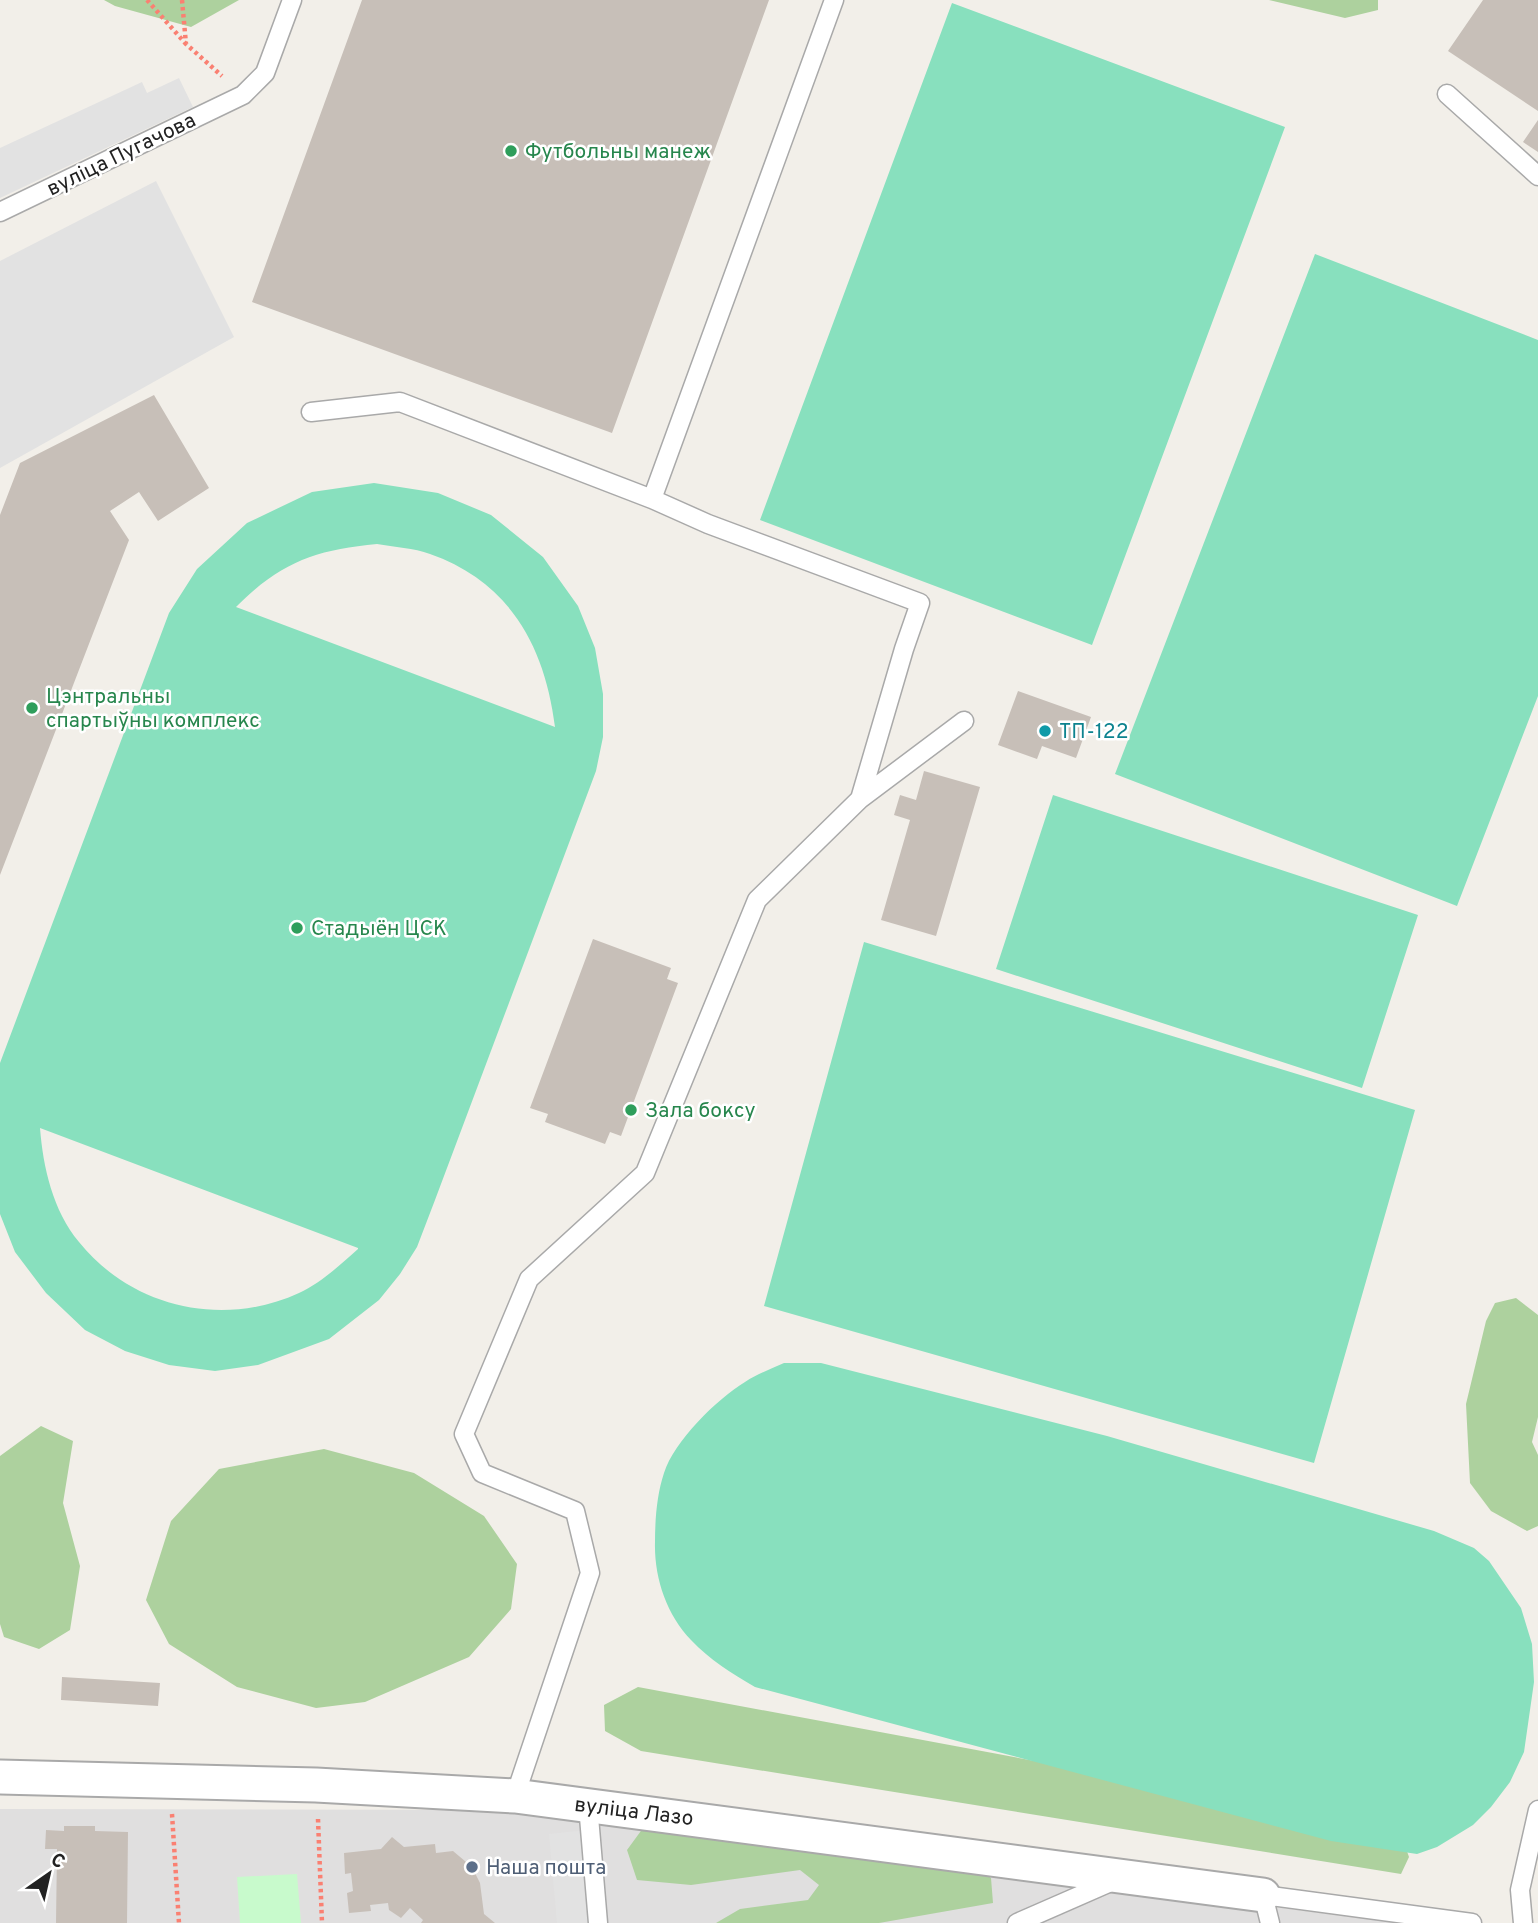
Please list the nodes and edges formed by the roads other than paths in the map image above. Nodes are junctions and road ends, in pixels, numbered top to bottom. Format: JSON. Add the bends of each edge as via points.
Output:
{"nodes":[{"id":1,"x":292,"y":0,"type":"edge"},
{"id":2,"x":834,"y":0,"type":"edge"},
{"id":3,"x":1447,"y":94,"type":"dead end"},
{"id":4,"x":1538,"y":176,"type":"edge"},
{"id":5,"x":0,"y":212,"type":"edge"},
{"id":6,"x":311,"y":412,"type":"dead end"},
{"id":7,"x":652,"y":499,"type":"junction"},
{"id":8,"x":964,"y":721,"type":"dead end"},
{"id":9,"x":860,"y":799,"type":"junction"},
{"id":10,"x":0,"y":1777,"type":"edge"},
{"id":11,"x":515,"y":1796,"type":"junction"},
{"id":12,"x":588,"y":1805,"type":"junction"},
{"id":13,"x":1538,"y":1810,"type":"edge"},
{"id":14,"x":1124,"y":1876,"type":"junction"},
{"id":15,"x":1267,"y":1909,"type":"edge"},
{"id":16,"x":598,"y":1923,"type":"edge"},
{"id":17,"x":1017,"y":1923,"type":"edge"},
{"id":18,"x":1472,"y":1923,"type":"edge"},
{"id":19,"x":1523,"y":1923,"type":"edge"}],
"edges":[{"from":1,"to":5,"type":"lane","name":"вуліца Пугачова","via":[[265,73],[243,96]]},
{"from":2,"to":7,"type":"lane"},
{"from":3,"to":4,"type":"lane"},
{"from":6,"to":7,"type":"lane","via":[[400,402]]},
{"from":7,"to":9,"type":"lane","via":[[920,603]]},
{"from":8,"to":9,"type":"lane"},
{"from":9,"to":11,"type":"lane","via":[[757,900],[646,1173],[529,1279],[464,1434],[482,1473],[575,1511],[590,1573]]},
{"from":10,"to":11,"type":"street","name":"вуліца Лазо","via":[[316,1784]]},
{"from":11,"to":12,"type":"street","name":"вуліца Лазо"},
{"from":12,"to":14,"type":"street","name":"вуліца Лазо"},
{"from":12,"to":16,"type":"lane"},
{"from":13,"to":19,"type":"lane","via":[[1520,1890]]},
{"from":14,"to":15,"type":"street","name":"вуліца Лазо"},
{"from":14,"to":17,"type":"lane"},
{"from":15,"to":18,"type":"lane"}]}
